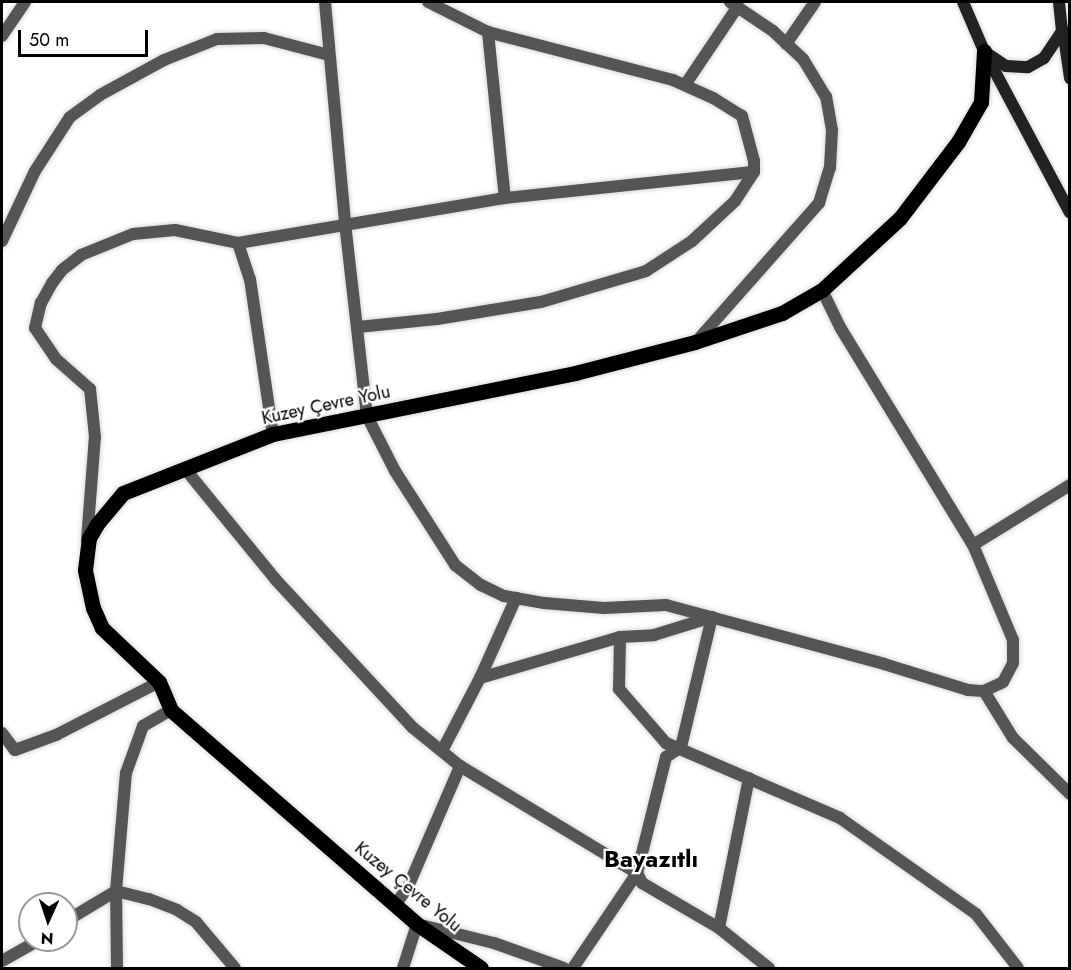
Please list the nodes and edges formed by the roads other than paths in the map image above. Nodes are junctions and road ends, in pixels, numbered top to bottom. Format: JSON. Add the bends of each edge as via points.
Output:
{"nodes":[{"id":1,"x":25,"y":2,"type":"edge"},
{"id":2,"x":325,"y":2,"type":"edge"},
{"id":3,"x":428,"y":2,"type":"edge"},
{"id":4,"x":815,"y":2,"type":"edge"},
{"id":5,"x":1059,"y":2,"type":"edge"},
{"id":6,"x":966,"y":3,"type":"edge"},
{"id":7,"x":734,"y":4,"type":"edge"},
{"id":8,"x":1066,"y":28,"type":"edge"},
{"id":9,"x":488,"y":32,"type":"junction"},
{"id":10,"x":2,"y":36,"type":"edge"},
{"id":11,"x":786,"y":44,"type":"junction"},
{"id":12,"x":984,"y":51,"type":"junction"},
{"id":13,"x":329,"y":55,"type":"junction"},
{"id":14,"x":1070,"y":78,"type":"edge"},
{"id":15,"x":685,"y":85,"type":"junction"},
{"id":16,"x":754,"y":172,"type":"junction"},
{"id":17,"x":505,"y":198,"type":"junction"},
{"id":18,"x":1070,"y":213,"type":"edge"},
{"id":19,"x":345,"y":223,"type":"junction"},
{"id":20,"x":2,"y":241,"type":"edge"},
{"id":21,"x":238,"y":243,"type":"junction"},
{"id":22,"x":822,"y":290,"type":"junction"},
{"id":23,"x":358,"y":327,"type":"junction"},
{"id":24,"x":695,"y":342,"type":"junction"},
{"id":25,"x":367,"y":416,"type":"junction"},
{"id":26,"x":273,"y":434,"type":"junction"},
{"id":27,"x":186,"y":470,"type":"junction"},
{"id":28,"x":1070,"y":485,"type":"edge"},
{"id":29,"x":973,"y":545,"type":"junction"},
{"id":30,"x":86,"y":553,"type":"junction"},
{"id":31,"x":516,"y":598,"type":"junction"},
{"id":32,"x":712,"y":617,"type":"junction"},
{"id":33,"x":620,"y":637,"type":"junction"},
{"id":34,"x":480,"y":678,"type":"junction"},
{"id":35,"x":159,"y":682,"type":"junction"},
{"id":36,"x":984,"y":691,"type":"junction"},
{"id":37,"x":171,"y":710,"type":"junction"},
{"id":38,"x":2,"y":733,"type":"edge"},
{"id":39,"x":681,"y":747,"type":"junction"},
{"id":40,"x":443,"y":749,"type":"junction"},
{"id":41,"x":460,"y":766,"type":"junction"},
{"id":42,"x":749,"y":778,"type":"junction"},
{"id":43,"x":1070,"y":794,"type":"edge"},
{"id":44,"x":637,"y":873,"type":"junction"},
{"id":45,"x":116,"y":891,"type":"junction"},
{"id":46,"x":395,"y":905,"type":"junction"},
{"id":47,"x":78,"y":914,"type":"edge"},
{"id":48,"x":417,"y":924,"type":"junction"},
{"id":49,"x":719,"y":928,"type":"junction"},
{"id":50,"x":18,"y":952,"type":"edge"},
{"id":51,"x":2,"y":961,"type":"edge"},
{"id":52,"x":117,"y":969,"type":"edge"},
{"id":53,"x":235,"y":969,"type":"edge"},
{"id":54,"x":403,"y":969,"type":"edge"},
{"id":55,"x":481,"y":969,"type":"edge"},
{"id":56,"x":564,"y":969,"type":"edge"},
{"id":57,"x":573,"y":969,"type":"edge"},
{"id":58,"x":770,"y":969,"type":"edge"},
{"id":59,"x":1018,"y":969,"type":"edge"}],
"edges":[{"from":1,"to":10,"type":"street"},
{"from":2,"to":13,"type":"street"},
{"from":3,"to":9,"type":"street"},
{"from":4,"to":11,"type":"street"},
{"from":5,"to":8,"type":"main road"},
{"from":6,"to":12,"type":"main road"},
{"from":7,"to":11,"type":"street"},
{"from":7,"to":15,"type":"street"},
{"from":8,"to":12,"type":"main road","via":[[1044,58],[1028,67],[1006,66]]},
{"from":8,"to":14,"type":"main road"},
{"from":9,"to":15,"type":"street"},
{"from":9,"to":17,"type":"street"},
{"from":11,"to":24,"type":"street","via":[[802,59],[826,97],[832,130],[830,168],[819,203]]},
{"from":12,"to":18,"type":"main road"},
{"from":12,"to":22,"type":"main road","name":"Kuzey Çevre Yolu","via":[[981,102],[958,142],[900,218]]},
{"from":13,"to":19,"type":"street"},
{"from":13,"to":20,"type":"street","via":[[264,39],[217,39],[164,60],[100,95],[70,117],[35,171]]},
{"from":15,"to":16,"type":"street","via":[[742,116]]},
{"from":16,"to":17,"type":"street"},
{"from":16,"to":23,"type":"street","via":[[735,201],[692,241],[646,271],[541,302]]},
{"from":17,"to":19,"type":"street"},
{"from":19,"to":21,"type":"street"},
{"from":19,"to":23,"type":"street"},
{"from":21,"to":26,"type":"street","via":[[250,279],[261,336]]},
{"from":21,"to":30,"type":"street","via":[[175,230],[133,234],[81,255],[62,270],[41,303],[35,328],[56,359],[90,389],[95,437]]},
{"from":22,"to":24,"type":"main road","name":"Kuzey Çevre Yolu","via":[[782,313]]},
{"from":22,"to":29,"type":"street","via":[[840,327]]},
{"from":23,"to":25,"type":"street"},
{"from":24,"to":25,"type":"main road","name":"Kuzey Çevre Yolu","via":[[575,373]]},
{"from":25,"to":26,"type":"main road","name":"Kuzey Çevre Yolu"},
{"from":25,"to":31,"type":"street","via":[[395,471],[455,565],[481,585]]},
{"from":26,"to":27,"type":"main road","name":"Kuzey Çevre Yolu"},
{"from":27,"to":30,"type":"main road","name":"Kuzey Çevre Yolu","via":[[123,493],[97,524]]},
{"from":27,"to":40,"type":"street","via":[[276,580],[412,727]]},
{"from":28,"to":29,"type":"street"},
{"from":29,"to":36,"type":"street","via":[[1013,640],[1013,663],[1003,682]]},
{"from":30,"to":35,"type":"main road","name":"Kuzey Çevre Yolu","via":[[87,588],[102,628]]},
{"from":31,"to":32,"type":"street","via":[[604,608],[666,605]]},
{"from":31,"to":34,"type":"street"},
{"from":32,"to":33,"type":"street","via":[[654,635]]},
{"from":32,"to":36,"type":"street","via":[[968,690]]},
{"from":32,"to":39,"type":"street"},
{"from":33,"to":34,"type":"street"},
{"from":33,"to":39,"type":"street","via":[[619,689],[666,743]]},
{"from":34,"to":40,"type":"street"},
{"from":35,"to":37,"type":"main road","name":"Kuzey Çevre Yolu"},
{"from":35,"to":38,"type":"street","via":[[56,735],[15,750]]},
{"from":36,"to":43,"type":"street","via":[[1013,738]]},
{"from":37,"to":45,"type":"street","via":[[143,726],[132,750],[126,773]]},
{"from":37,"to":46,"type":"main road","name":"Kuzey Çevre Yolu"},
{"from":39,"to":42,"type":"street"},
{"from":39,"to":44,"type":"street","via":[[666,757]]},
{"from":40,"to":41,"type":"street"},
{"from":41,"to":44,"type":"street"},
{"from":41,"to":46,"type":"street","via":[[408,887]]},
{"from":42,"to":49,"type":"street"},
{"from":42,"to":59,"type":"street","via":[[840,818],[976,914]]},
{"from":44,"to":49,"type":"street","via":[[642,884]]},
{"from":44,"to":57,"type":"street"},
{"from":45,"to":47,"type":"street"},
{"from":45,"to":52,"type":"street"},
{"from":45,"to":53,"type":"street","via":[[177,910],[196,922]]},
{"from":46,"to":48,"type":"main road","name":"Kuzey Çevre Yolu"},
{"from":48,"to":54,"type":"street"},
{"from":48,"to":55,"type":"main road","name":"Kuzey Çevre Yolu"},
{"from":48,"to":56,"type":"street","via":[[494,943]]},
{"from":49,"to":58,"type":"street"},
{"from":50,"to":51,"type":"street"}]}
